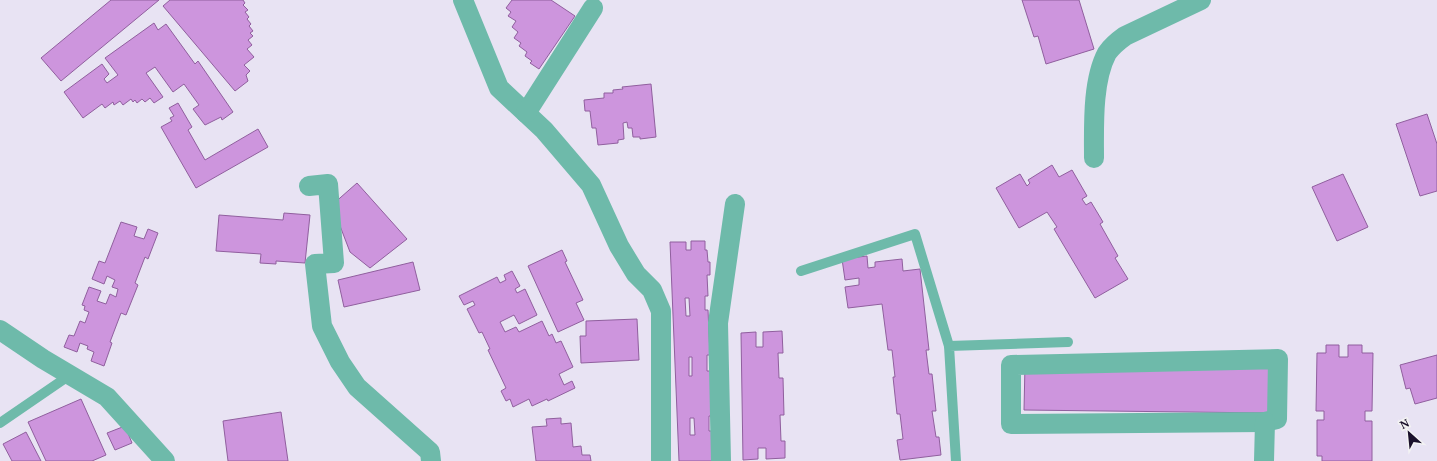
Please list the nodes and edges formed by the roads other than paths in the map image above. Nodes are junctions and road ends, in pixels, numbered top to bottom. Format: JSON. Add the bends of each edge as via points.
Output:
{"nodes":[{"id":1,"x":463,"y":0,"type":"edge"},
{"id":2,"x":1201,"y":0,"type":"edge"},
{"id":3,"x":593,"y":8,"type":"dead end"},
{"id":4,"x":526,"y":113,"type":"junction"},
{"id":5,"x":1094,"y":158,"type":"dead end"},
{"id":6,"x":309,"y":186,"type":"dead end"},
{"id":7,"x":735,"y":204,"type":"dead end"},
{"id":8,"x":801,"y":271,"type":"dead end"},
{"id":9,"x":0,"y":330,"type":"edge"},
{"id":10,"x":1068,"y":342,"type":"dead end"},
{"id":11,"x":949,"y":346,"type":"junction"},
{"id":12,"x":70,"y":375,"type":"junction"},
{"id":13,"x":1265,"y":422,"type":"junction"},
{"id":14,"x":0,"y":423,"type":"edge"},
{"id":15,"x":165,"y":461,"type":"edge"},
{"id":16,"x":431,"y":461,"type":"edge"},
{"id":17,"x":661,"y":461,"type":"edge"},
{"id":18,"x":721,"y":461,"type":"edge"},
{"id":19,"x":956,"y":461,"type":"edge"},
{"id":20,"x":1264,"y":461,"type":"edge"}],
"edges":[{"from":1,"to":4,"type":"street","via":[[499,88]]},
{"from":2,"to":5,"type":"street","via":[[1125,36],[1115,43],[1107,54],[1098,81]]},
{"from":3,"to":4,"type":"street"},
{"from":4,"to":17,"type":"street","via":[[591,185],[619,246],[636,274],[652,290],[661,311]]},
{"from":6,"to":16,"type":"street","via":[[328,184],[334,263],[315,264],[322,326],[356,387],[430,452]]},
{"from":7,"to":18,"type":"street","via":[[718,323]]},
{"from":8,"to":11,"type":"lane","via":[[915,234]]},
{"from":9,"to":12,"type":"street"},
{"from":10,"to":11,"type":"lane"},
{"from":11,"to":19,"type":"lane"},
{"from":12,"to":14,"type":"lane"},
{"from":12,"to":15,"type":"street","via":[[107,397]]},
{"from":13,"to":13,"type":"street","via":[[1277,419],[1278,359],[1011,365],[1011,424]]},
{"from":13,"to":20,"type":"street"}]}
